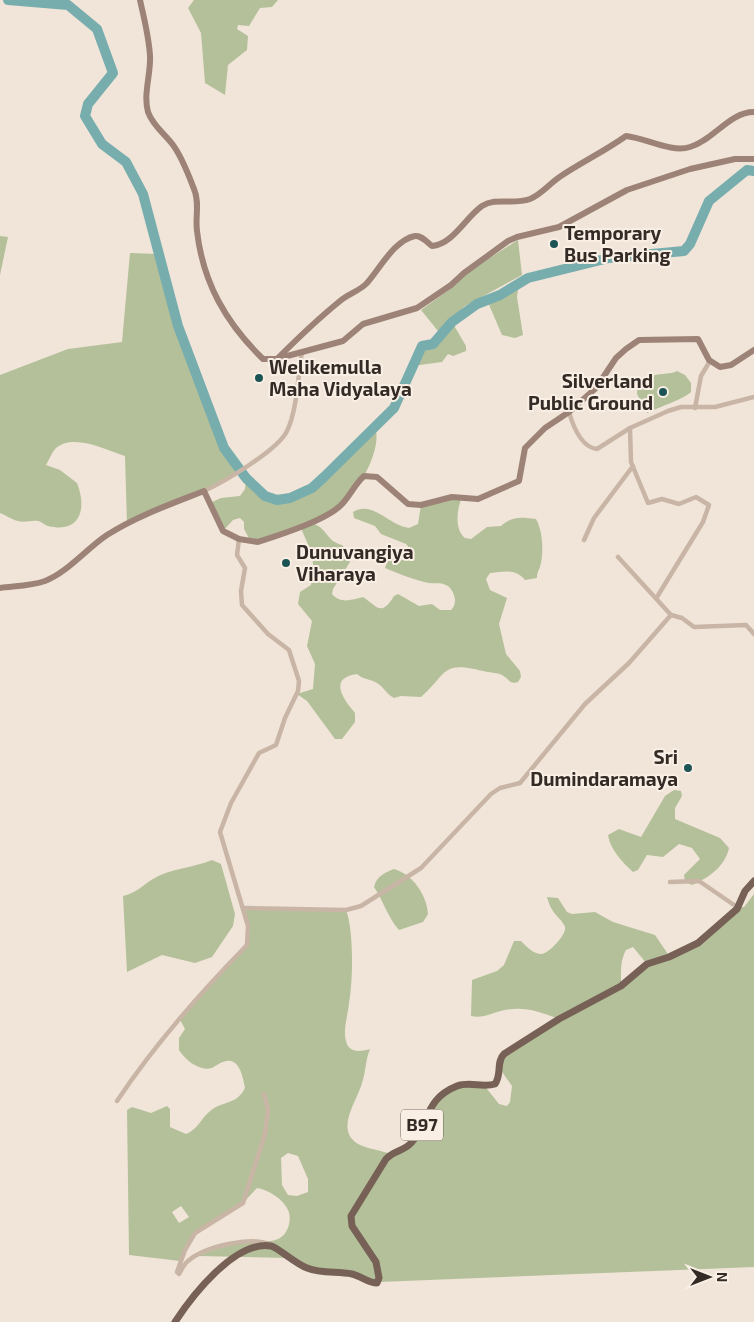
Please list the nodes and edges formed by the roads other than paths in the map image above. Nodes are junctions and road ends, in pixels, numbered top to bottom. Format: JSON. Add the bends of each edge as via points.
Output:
{"nodes":[{"id":1,"x":140,"y":0,"type":"edge"},
{"id":2,"x":754,"y":112,"type":"edge"},
{"id":3,"x":754,"y":159,"type":"edge"},
{"id":4,"x":754,"y":350,"type":"edge"},
{"id":5,"x":302,"y":352,"type":"junction"},
{"id":6,"x":276,"y":360,"type":"junction"},
{"id":7,"x":710,"y":361,"type":"junction"},
{"id":8,"x":754,"y":396,"type":"edge"},
{"id":9,"x":694,"y":408,"type":"junction"},
{"id":10,"x":569,"y":412,"type":"junction"},
{"id":11,"x":630,"y":428,"type":"junction"},
{"id":12,"x":633,"y":466,"type":"junction"},
{"id":13,"x":204,"y":491,"type":"junction"},
{"id":14,"x":239,"y":540,"type":"junction"},
{"id":15,"x":584,"y":540,"type":"dead end"},
{"id":16,"x":618,"y":557,"type":"dead end"},
{"id":17,"x":0,"y":588,"type":"edge"},
{"id":18,"x":657,"y":598,"type":"junction"},
{"id":19,"x":671,"y":615,"type":"junction"},
{"id":20,"x":754,"y":634,"type":"edge"},
{"id":21,"x":754,"y":881,"type":"edge"},
{"id":22,"x":670,"y":882,"type":"dead end"},
{"id":23,"x":737,"y":907,"type":"junction"},
{"id":24,"x":244,"y":908,"type":"junction"},
{"id":25,"x":264,"y":1094,"type":"dead end"},
{"id":26,"x":117,"y":1101,"type":"dead end"},
{"id":27,"x":274,"y":1247,"type":"junction"},
{"id":28,"x":175,"y":1322,"type":"edge"}],
"edges":[{"from":1,"to":6,"type":"street","via":[[150,57],[146,88],[148,112],[156,127],[174,146],[195,191],[198,208],[196,229],[205,267],[218,301],[235,329],[263,359]]},
{"from":2,"to":6,"type":"street","via":[[737,115],[720,130],[691,147],[676,149],[642,137],[626,136],[530,199],[513,203],[490,201],[439,245],[432,246],[415,236],[397,247],[365,286],[332,308]]},
{"from":3,"to":5,"type":"street","via":[[735,158],[690,169],[627,190],[559,227],[518,236],[417,308],[367,322],[343,341]]},
{"from":4,"to":7,"type":"street","via":[[732,365],[720,368]]},
{"from":5,"to":6,"type":"street"},
{"from":5,"to":13,"type":"street","via":[[288,431],[254,461]]},
{"from":7,"to":9,"type":"street","via":[[701,376]]},
{"from":7,"to":10,"type":"street","via":[[698,339],[639,340],[616,358],[596,388]]},
{"from":8,"to":9,"type":"street","via":[[726,406]]},
{"from":9,"to":11,"type":"street","via":[[668,411]]},
{"from":10,"to":11,"type":"street","via":[[574,428],[595,449],[605,446]]},
{"from":10,"to":14,"type":"street","via":[[545,428],[525,448],[519,481],[485,497],[452,496],[421,505],[408,504],[377,477],[364,476],[340,506],[328,513],[258,542]]},
{"from":11,"to":12,"type":"street"},
{"from":12,"to":15,"type":"street","via":[[594,518]]},
{"from":12,"to":18,"type":"street","via":[[648,503],[662,500],[679,504],[696,497],[709,505],[703,522]]},
{"from":13,"to":14,"type":"street","via":[[223,531]]},
{"from":13,"to":17,"type":"street","via":[[153,511],[107,535],[45,581]]},
{"from":14,"to":24,"type":"street","via":[[237,555],[245,568],[242,605],[268,634],[290,650],[299,686],[276,745],[259,753],[231,803],[220,832]]},
{"from":16,"to":18,"type":"street"},
{"from":18,"to":19,"type":"street"},
{"from":19,"to":20,"type":"street","via":[[694,627],[746,625]]},
{"from":19,"to":24,"type":"street","via":[[629,663],[585,704],[520,783],[500,788],[492,794],[420,868],[399,883],[361,906],[346,910]]},
{"from":21,"to":23,"type":"main road","number":"B97"},
{"from":22,"to":23,"type":"street","via":[[699,881]]},
{"from":23,"to":27,"type":"main road","number":"B97","via":[[698,943],[647,964],[621,986],[559,1019],[504,1054],[500,1058],[495,1084],[466,1083],[440,1096],[428,1110],[413,1142],[386,1159],[352,1216],[352,1226],[376,1262],[377,1283],[352,1274],[315,1271],[294,1262]]},
{"from":24,"to":26,"type":"street","via":[[249,935],[247,945],[147,1056]]},
{"from":25,"to":27,"type":"street","via":[[268,1110],[265,1134],[243,1203],[195,1233],[177,1272],[179,1274],[191,1259],[232,1244],[262,1241]]},
{"from":27,"to":28,"type":"main road","via":[[258,1247],[227,1262]]}]}
